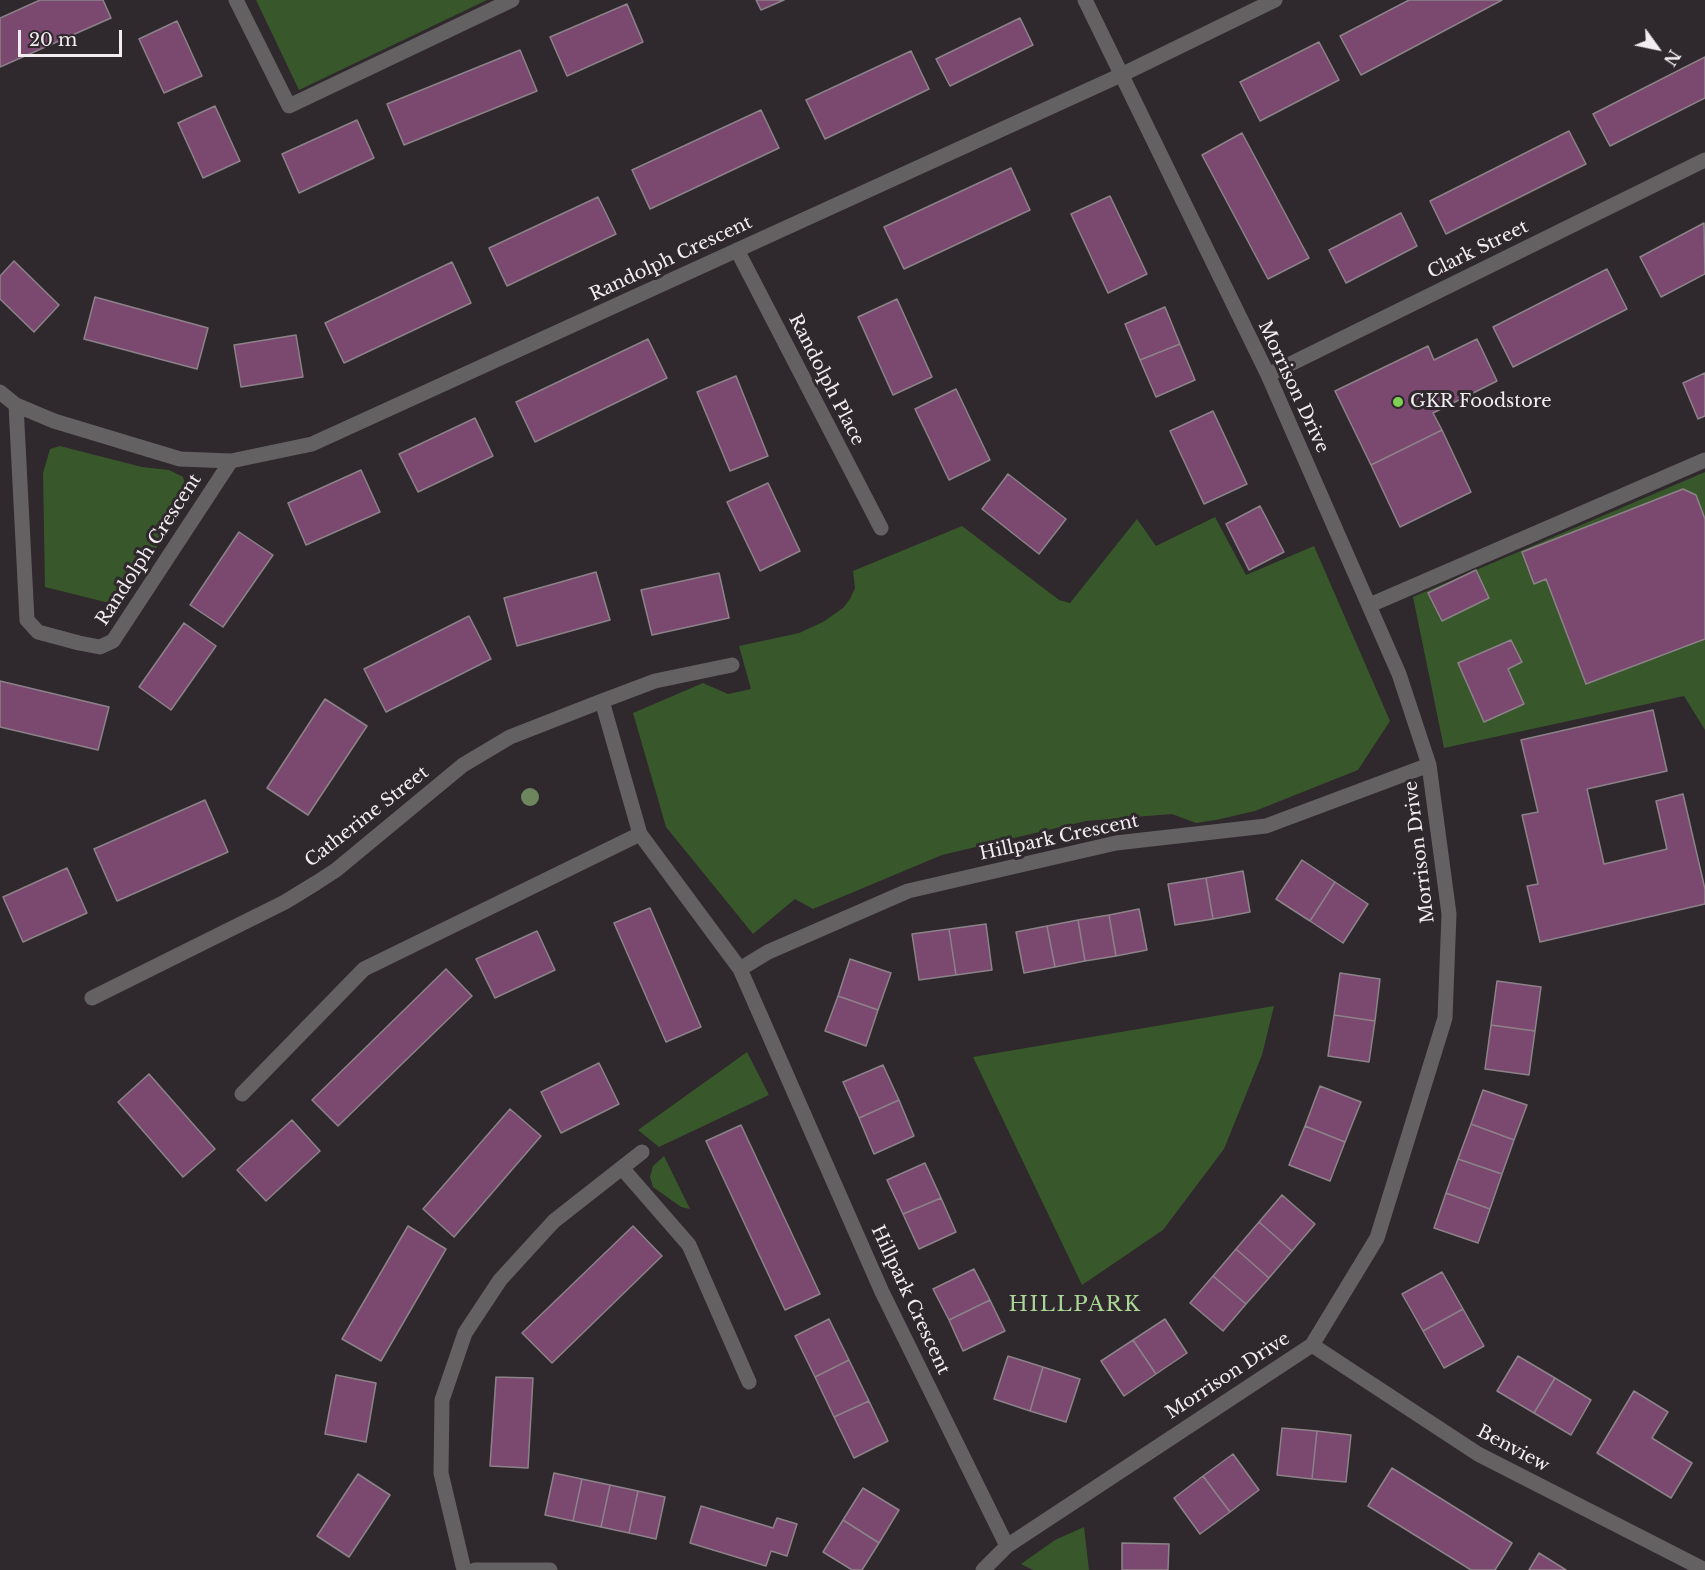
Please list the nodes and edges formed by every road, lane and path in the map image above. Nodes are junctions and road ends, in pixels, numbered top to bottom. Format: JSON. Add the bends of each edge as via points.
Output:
{"nodes":[{"id":1,"x":236,"y":0,"type":"edge"},
{"id":2,"x":512,"y":0,"type":"edge"},
{"id":3,"x":1085,"y":0,"type":"edge"},
{"id":4,"x":1275,"y":0,"type":"edge"},
{"id":5,"x":1121,"y":75,"type":"junction"},
{"id":6,"x":1705,"y":160,"type":"edge"},
{"id":7,"x":737,"y":250,"type":"junction"},
{"id":8,"x":1268,"y":375,"type":"junction"},
{"id":9,"x":0,"y":392,"type":"edge"},
{"id":10,"x":16,"y":405,"type":"junction"},
{"id":11,"x":1705,"y":460,"type":"edge"},
{"id":12,"x":231,"y":461,"type":"junction"},
{"id":13,"x":881,"y":528,"type":"dead end"},
{"id":14,"x":1370,"y":605,"type":"junction"},
{"id":15,"x":732,"y":665,"type":"dead end"},
{"id":16,"x":602,"y":701,"type":"junction"},
{"id":17,"x":1429,"y":765,"type":"junction"},
{"id":18,"x":640,"y":834,"type":"junction"},
{"id":19,"x":740,"y":969,"type":"junction"},
{"id":20,"x":92,"y":998,"type":"dead end"},
{"id":21,"x":242,"y":1094,"type":"dead end"},
{"id":22,"x":642,"y":1152,"type":"dead end"},
{"id":23,"x":622,"y":1168,"type":"junction"},
{"id":24,"x":1312,"y":1346,"type":"junction"},
{"id":25,"x":749,"y":1382,"type":"dead end"},
{"id":26,"x":1006,"y":1546,"type":"junction"},
{"id":27,"x":464,"y":1570,"type":"edge"},
{"id":28,"x":476,"y":1570,"type":"edge"},
{"id":29,"x":549,"y":1570,"type":"edge"},
{"id":30,"x":982,"y":1570,"type":"edge"},
{"id":31,"x":1705,"y":1570,"type":"edge"}],
"edges":[{"from":1,"to":2,"type":"street","via":[[289,106]]},
{"from":3,"to":5,"type":"street","name":"Morrison Drive"},
{"from":4,"to":5,"type":"street","name":"Randolph Crescent"},
{"from":5,"to":7,"type":"street","name":"Randolph Crescent"},
{"from":5,"to":8,"type":"street","name":"Morrison Drive"},
{"from":6,"to":8,"type":"street","name":"Clark Street"},
{"from":7,"to":12,"type":"street","name":"Randolph Crescent","via":[[312,444]]},
{"from":7,"to":13,"type":"street","name":"Randolph Place"},
{"from":8,"to":14,"type":"street","name":"Morrison Drive"},
{"from":9,"to":10,"type":"street","name":"Randolph Crescent"},
{"from":10,"to":12,"type":"street","name":"Randolph Crescent","via":[[54,421],[180,459]]},
{"from":10,"to":12,"type":"street","name":"Randolph Crescent","via":[[27,620],[38,632],[79,643],[100,647],[113,641]]},
{"from":11,"to":14,"type":"street"},
{"from":14,"to":17,"type":"street","name":"Morrison Drive","via":[[1399,674]]},
{"from":15,"to":16,"type":"street","via":[[655,681]]},
{"from":16,"to":18,"type":"street"},
{"from":16,"to":20,"type":"street","name":"Catherine Street","via":[[510,737],[463,765],[345,863],[308,888]]},
{"from":17,"to":19,"type":"street","name":"Hillpark Crescent","via":[[1266,826],[1116,843],[908,891],[768,952]]},
{"from":17,"to":24,"type":"street","name":"Morrison Drive","via":[[1449,914],[1445,1018],[1377,1238]]},
{"from":18,"to":19,"type":"street","name":"Hillpark Crescent"},
{"from":18,"to":21,"type":"street","via":[[364,969]]},
{"from":19,"to":26,"type":"street","name":"Hillpark Crescent","via":[[882,1292]]},
{"from":22,"to":23,"type":"street"},
{"from":23,"to":25,"type":"street","via":[[689,1245]]},
{"from":23,"to":27,"type":"street","via":[[555,1221],[500,1280],[465,1333],[442,1400],[441,1473]]},
{"from":24,"to":26,"type":"street","name":"Morrison Drive"},
{"from":24,"to":31,"type":"street","name":"Benview","via":[[1478,1454]]},
{"from":26,"to":30,"type":"street","name":"Morrison Drive"},
{"from":28,"to":29,"type":"street"}]}
